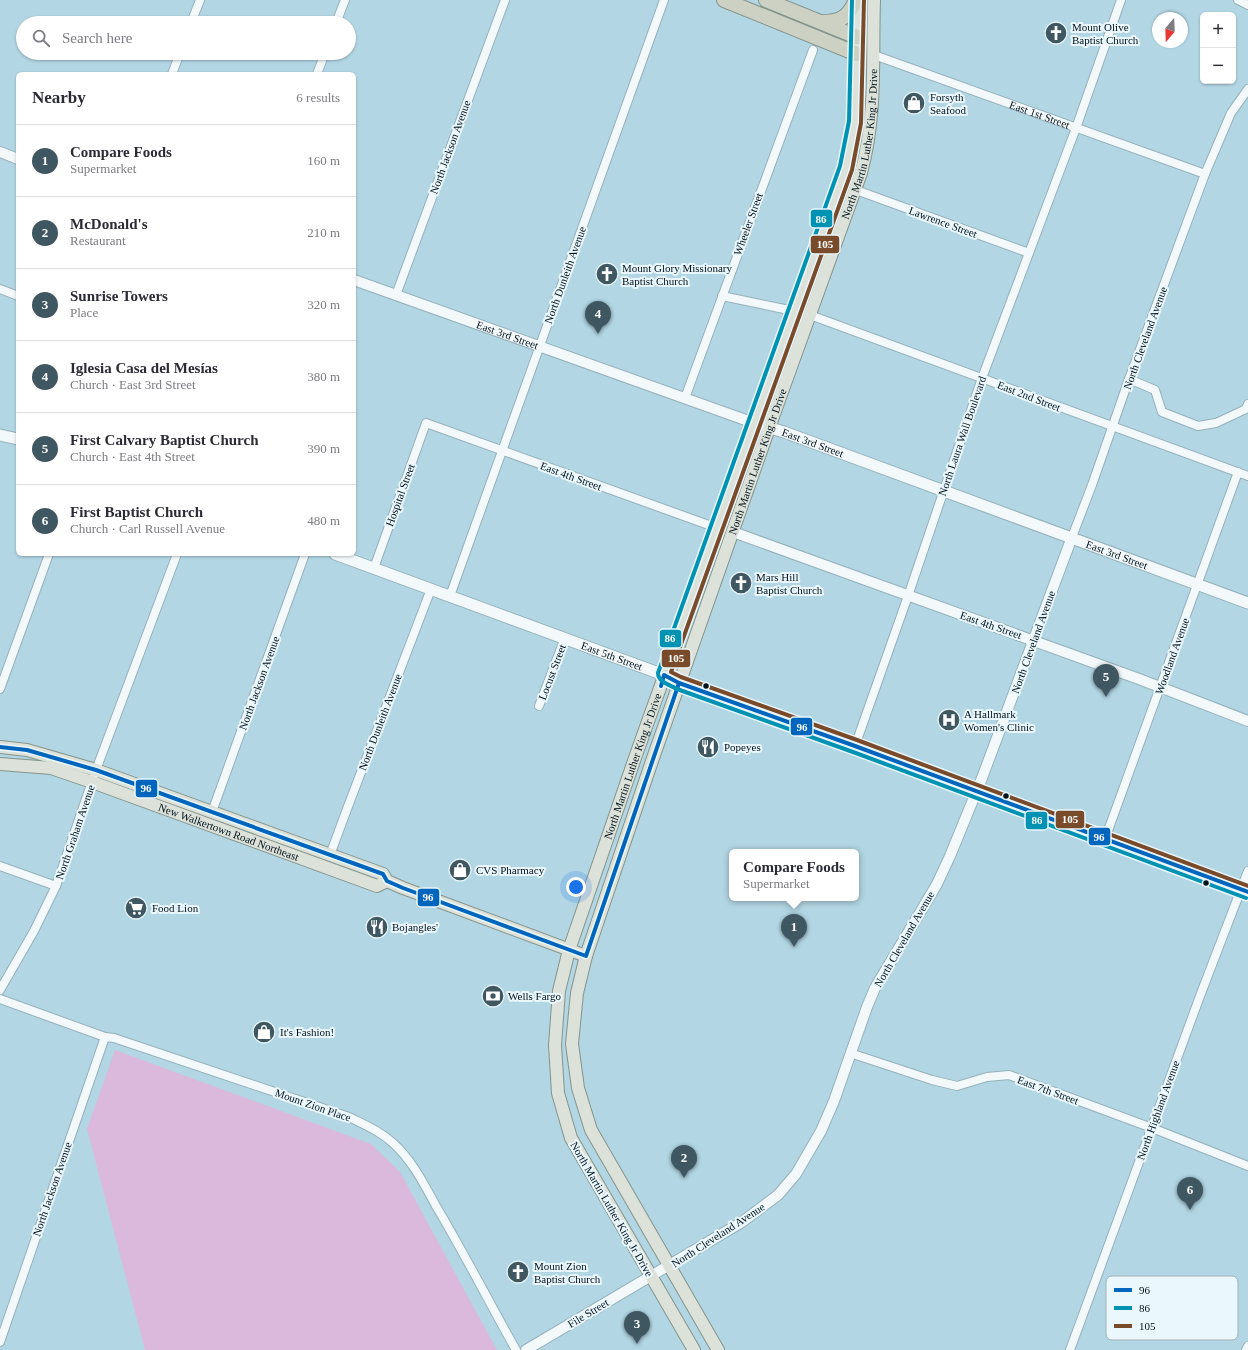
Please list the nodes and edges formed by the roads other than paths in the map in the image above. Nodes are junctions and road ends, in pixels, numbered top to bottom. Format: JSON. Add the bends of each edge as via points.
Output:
{"nodes":[{"id":1,"x":200,"y":0,"type":"edge"},
{"id":2,"x":345,"y":0,"type":"edge"},
{"id":3,"x":505,"y":0,"type":"edge"},
{"id":4,"x":664,"y":0,"type":"edge"},
{"id":5,"x":724,"y":0,"type":"edge"},
{"id":6,"x":766,"y":0,"type":"edge"},
{"id":7,"x":857,"y":0,"type":"edge"},
{"id":8,"x":874,"y":0,"type":"edge"},
{"id":9,"x":1120,"y":0,"type":"edge"},
{"id":10,"x":1238,"y":0,"type":"edge"},
{"id":11,"x":1248,"y":5,"type":"edge"},
{"id":12,"x":194,"y":16,"type":"edge"},
{"id":13,"x":339,"y":16,"type":"edge"},
{"id":14,"x":821,"y":22,"type":"junction"},
{"id":15,"x":857,"y":37,"type":"junction"},
{"id":16,"x":813,"y":50,"type":"dead end"},
{"id":17,"x":857,"y":54,"type":"junction"},
{"id":18,"x":874,"y":55,"type":"junction"},
{"id":19,"x":177,"y":60,"type":"edge"},
{"id":20,"x":322,"y":60,"type":"edge"},
{"id":21,"x":173,"y":72,"type":"edge"},
{"id":22,"x":318,"y":72,"type":"edge"},
{"id":23,"x":1248,"y":89,"type":"edge"},
{"id":24,"x":1076,"y":128,"type":"junction"},
{"id":25,"x":0,"y":152,"type":"edge"},
{"id":26,"x":16,"y":158,"type":"edge"},
{"id":27,"x":1205,"y":174,"type":"junction"},
{"id":28,"x":856,"y":190,"type":"junction"},
{"id":29,"x":1030,"y":253,"type":"junction"},
{"id":30,"x":356,"y":281,"type":"edge"},
{"id":31,"x":0,"y":289,"type":"edge"},
{"id":32,"x":396,"y":294,"type":"junction"},
{"id":33,"x":16,"y":295,"type":"edge"},
{"id":34,"x":722,"y":296,"type":"junction"},
{"id":35,"x":794,"y":311,"type":"junction"},
{"id":36,"x":810,"y":315,"type":"junction"},
{"id":37,"x":539,"y":346,"type":"junction"},
{"id":38,"x":982,"y":378,"type":"junction"},
{"id":39,"x":1129,"y":379,"type":"junction"},
{"id":40,"x":685,"y":398,"type":"junction"},
{"id":41,"x":1248,"y":404,"type":"edge"},
{"id":42,"x":426,"y":423,"type":"joint"},
{"id":43,"x":754,"y":423,"type":"junction"},
{"id":44,"x":770,"y":427,"type":"junction"},
{"id":45,"x":1113,"y":427,"type":"junction"},
{"id":46,"x":0,"y":435,"type":"edge"},
{"id":47,"x":16,"y":439,"type":"edge"},
{"id":48,"x":502,"y":451,"type":"junction"},
{"id":49,"x":1238,"y":472,"type":"junction"},
{"id":50,"x":1248,"y":476,"type":"edge"},
{"id":51,"x":944,"y":491,"type":"junction"},
{"id":52,"x":717,"y":528,"type":"junction"},
{"id":53,"x":733,"y":532,"type":"junction"},
{"id":54,"x":1072,"y":537,"type":"junction"},
{"id":55,"x":47,"y":556,"type":"edge"},
{"id":56,"x":176,"y":556,"type":"edge"},
{"id":57,"x":304,"y":556,"type":"edge"},
{"id":58,"x":341,"y":556,"type":"edge"},
{"id":59,"x":374,"y":568,"type":"junction"},
{"id":60,"x":1198,"y":584,"type":"junction"},
{"id":61,"x":432,"y":589,"type":"junction"},
{"id":62,"x":450,"y":596,"type":"junction"},
{"id":63,"x":908,"y":596,"type":"junction"},
{"id":64,"x":1248,"y":603,"type":"edge"},
{"id":65,"x":565,"y":638,"type":"junction"},
{"id":66,"x":1033,"y":640,"type":"junction"},
{"id":67,"x":664,"y":675,"type":"junction"},
{"id":68,"x":679,"y":683,"type":"junction"},
{"id":69,"x":1161,"y":688,"type":"junction"},
{"id":70,"x":0,"y":689,"type":"edge"},
{"id":71,"x":539,"y":706,"type":"dead end"},
{"id":72,"x":1248,"y":721,"type":"edge"},
{"id":73,"x":855,"y":746,"type":"junction"},
{"id":74,"x":0,"y":747,"type":"edge"},
{"id":75,"x":0,"y":764,"type":"edge"},
{"id":76,"x":96,"y":770,"type":"junction"},
{"id":77,"x":92,"y":782,"type":"junction"},
{"id":78,"x":976,"y":792,"type":"junction"},
{"id":79,"x":212,"y":812,"type":"junction"},
{"id":80,"x":1105,"y":839,"type":"junction"},
{"id":81,"x":330,"y":855,"type":"junction"},
{"id":82,"x":0,"y":866,"type":"edge"},
{"id":83,"x":1248,"y":871,"type":"edge"},
{"id":84,"x":387,"y":881,"type":"junction"},
{"id":85,"x":56,"y":886,"type":"junction"},
{"id":86,"x":1244,"y":890,"type":"edge"},
{"id":87,"x":569,"y":950,"type":"junction"},
{"id":88,"x":586,"y":956,"type":"junction"},
{"id":89,"x":0,"y":990,"type":"edge"},
{"id":90,"x":0,"y":999,"type":"edge"},
{"id":91,"x":105,"y":1037,"type":"junction"},
{"id":92,"x":850,"y":1053,"type":"junction"},
{"id":93,"x":1152,"y":1128,"type":"junction"},
{"id":94,"x":1248,"y":1166,"type":"edge"},
{"id":95,"x":669,"y":1266,"type":"junction"},
{"id":96,"x":651,"y":1276,"type":"junction"},
{"id":97,"x":0,"y":1342,"type":"edge"},
{"id":98,"x":1248,"y":1346,"type":"edge"},
{"id":99,"x":516,"y":1350,"type":"edge"},
{"id":100,"x":526,"y":1350,"type":"edge"},
{"id":101,"x":694,"y":1350,"type":"edge"},
{"id":102,"x":718,"y":1350,"type":"edge"},
{"id":103,"x":1070,"y":1350,"type":"edge"},
{"id":104,"x":1246,"y":1350,"type":"edge"}],
"edges":[{"from":1,"to":12,"type":"street"},
{"from":2,"to":13,"type":"street"},
{"from":3,"to":32,"type":"street","name":"North Jackson Avenue"},
{"from":4,"to":37,"type":"street","name":"North Dunleith Avenue"},
{"from":5,"to":17,"type":"highway"},
{"from":6,"to":14,"type":"highway"},
{"from":7,"to":14,"type":"highway","via":[[844,17]]},
{"from":7,"to":15,"type":"main road","name":"North Martin Luther King Jr Drive"},
{"from":8,"to":18,"type":"main road","name":"North Martin Luther King Jr Drive"},
{"from":9,"to":24,"type":"street","name":"North Laura Wall Boulevard"},
{"from":10,"to":11,"type":"street"},
{"from":14,"to":15,"type":"highway"},
{"from":15,"to":17,"type":"main road","name":"North Martin Luther King Jr Drive"},
{"from":15,"to":18,"type":"main road","name":"East 1st Street"},
{"from":16,"to":34,"type":"street","name":"Wheeler Street"},
{"from":17,"to":18,"type":"main road","name":"East 1st Street"},
{"from":17,"to":35,"type":"main road","name":"North Martin Luther King Jr Drive","via":[[855,122],[850,152],[838,193]]},
{"from":18,"to":24,"type":"street","name":"East 1st Street"},
{"from":18,"to":28,"type":"main road","name":"North Martin Luther King Jr Drive","via":[[869,138]]},
{"from":19,"to":21,"type":"street"},
{"from":20,"to":22,"type":"street"},
{"from":23,"to":27,"type":"street","name":"North Cleveland Avenue","via":[[1231,113]]},
{"from":24,"to":27,"type":"street","name":"East 1st Street"},
{"from":24,"to":29,"type":"street","name":"North Laura Wall Boulevard"},
{"from":25,"to":26,"type":"street"},
{"from":27,"to":39,"type":"street","name":"North Cleveland Avenue"},
{"from":28,"to":29,"type":"street","name":"Lawrence Street"},
{"from":28,"to":36,"type":"main road","name":"North Martin Luther King Jr Drive"},
{"from":29,"to":38,"type":"street","name":"North Laura Wall Boulevard"},
{"from":30,"to":32,"type":"street","name":"East 3rd Street"},
{"from":31,"to":33,"type":"street"},
{"from":32,"to":37,"type":"street","name":"East 3rd Street"},
{"from":34,"to":35,"type":"street"},
{"from":34,"to":40,"type":"street","name":"Wheeler Street"},
{"from":35,"to":43,"type":"main road","name":"North Martin Luther King Jr Drive"},
{"from":36,"to":38,"type":"street","name":"East 2nd Street"},
{"from":36,"to":44,"type":"main road","name":"North Martin Luther King Jr Drive"},
{"from":37,"to":40,"type":"street","name":"East 3rd Street"},
{"from":37,"to":48,"type":"street","name":"North Dunleith Avenue"},
{"from":38,"to":45,"type":"street","name":"East 2nd Street"},
{"from":38,"to":51,"type":"street","name":"North Laura Wall Boulevard"},
{"from":39,"to":41,"type":"street","via":[[1155,390],[1162,412],[1198,426],[1216,423],[1246,409]]},
{"from":39,"to":45,"type":"street","name":"North Cleveland Avenue"},
{"from":40,"to":43,"type":"street","name":"East 3rd Street"},
{"from":42,"to":48,"type":"street","name":"East 4th Street"},
{"from":42,"to":59,"type":"street","name":"Hospital Street"},
{"from":43,"to":44,"type":"main road","name":"East 3rd Street"},
{"from":43,"to":52,"type":"main road","name":"North Martin Luther King Jr Drive"},
{"from":44,"to":51,"type":"main road","name":"East 3rd Street"},
{"from":44,"to":53,"type":"main road","name":"North Martin Luther King Jr Drive"},
{"from":45,"to":49,"type":"street","name":"East 2nd Street"},
{"from":45,"to":54,"type":"street","name":"North Cleveland Avenue"},
{"from":46,"to":47,"type":"main road"},
{"from":48,"to":52,"type":"street","name":"East 4th Street"},
{"from":48,"to":62,"type":"street","name":"North Dunleith Avenue"},
{"from":49,"to":50,"type":"street","name":"East 2nd Street"},
{"from":49,"to":60,"type":"street","name":"Woodland Avenue"},
{"from":51,"to":54,"type":"main road","name":"East 3rd Street"},
{"from":51,"to":63,"type":"street","name":"North Laura Wall Boulevard"},
{"from":52,"to":67,"type":"main road","name":"North Martin Luther King Jr Drive"},
{"from":53,"to":63,"type":"street","name":"East 4th Street"},
{"from":53,"to":68,"type":"main road","name":"North Martin Luther King Jr Drive"},
{"from":54,"to":60,"type":"main road","name":"East 3rd Street"},
{"from":54,"to":66,"type":"street","name":"North Cleveland Avenue"},
{"from":55,"to":70,"type":"street"},
{"from":56,"to":76,"type":"street","name":"North Graham Avenue"},
{"from":57,"to":79,"type":"street","name":"North Jackson Avenue"},
{"from":58,"to":59,"type":"main road","name":"East 5th Street"},
{"from":59,"to":61,"type":"main road","name":"East 5th Street"},
{"from":60,"to":64,"type":"main road","name":"East 3rd Street"},
{"from":60,"to":69,"type":"street","name":"Woodland Avenue"},
{"from":61,"to":62,"type":"main road","name":"East 5th Street"},
{"from":61,"to":81,"type":"street","name":"North Dunleith Avenue"},
{"from":62,"to":65,"type":"main road","name":"East 5th Street"},
{"from":63,"to":66,"type":"street","name":"East 4th Street"},
{"from":63,"to":73,"type":"street","name":"North Laura Wall Boulevard"},
{"from":65,"to":67,"type":"main road","name":"East 5th Street"},
{"from":65,"to":71,"type":"street","name":"Locust Street"},
{"from":66,"to":69,"type":"street","name":"East 4th Street"},
{"from":66,"to":78,"type":"street","name":"North Cleveland Avenue"},
{"from":67,"to":68,"type":"main road","name":"East 5th Street"},
{"from":67,"to":87,"type":"main road","name":"North Martin Luther King Jr Drive"},
{"from":68,"to":73,"type":"main road","name":"East 5th Street"},
{"from":68,"to":88,"type":"main road","name":"North Martin Luther King Jr Drive"},
{"from":69,"to":72,"type":"street","name":"East 4th Street"},
{"from":69,"to":80,"type":"street","name":"Woodland Avenue"},
{"from":73,"to":78,"type":"main road","name":"East 5th Street"},
{"from":74,"to":76,"type":"main road","name":"New Walkertown Road Northeast","via":[[27,750]]},
{"from":75,"to":77,"type":"main road","name":"New Walkertown Road Northeast","via":[[51,768]]},
{"from":76,"to":77,"type":"street","name":"North Graham Avenue"},
{"from":76,"to":79,"type":"main road","name":"New Walkertown Road Northeast"},
{"from":77,"to":84,"type":"main road","name":"New Walkertown Road Northeast","via":[[377,886]]},
{"from":77,"to":85,"type":"street","name":"North Graham Avenue"},
{"from":78,"to":80,"type":"main road","name":"East 5th Street"},
{"from":78,"to":92,"type":"street","name":"North Cleveland Avenue","via":[[936,884],[875,988]]},
{"from":79,"to":81,"type":"main road","name":"New Walkertown Road Northeast"},
{"from":80,"to":86,"type":"main road","name":"East 5th Street"},
{"from":81,"to":84,"type":"main road","name":"New Walkertown Road Northeast","via":[[383,874]]},
{"from":82,"to":85,"type":"street"},
{"from":83,"to":86,"type":"street","name":"North Highland Avenue"},
{"from":84,"to":87,"type":"main road","name":"New Walkertown Road Northeast"},
{"from":85,"to":89,"type":"street","name":"North Graham Avenue"},
{"from":86,"to":93,"type":"street","name":"North Highland Avenue"},
{"from":87,"to":88,"type":"main road","name":"New Walkertown Road Northeast"},
{"from":87,"to":96,"type":"main road","name":"North Martin Luther King Jr Drive","via":[[559,991],[555,1039],[558,1093],[571,1138]]},
{"from":88,"to":95,"type":"main road","name":"North Martin Luther King Jr Drive","via":[[577,993],[572,1044],[578,1088],[591,1130]]},
{"from":90,"to":91,"type":"street","name":"Mount Zion Place"},
{"from":91,"to":97,"type":"street","name":"North Jackson Avenue"},
{"from":91,"to":99,"type":"street","name":"Mount Zion Place","via":[[311,1104],[381,1133],[417,1172]]},
{"from":92,"to":93,"type":"street","name":"East 7th Street","via":[[957,1086],[987,1077],[1009,1075]]},
{"from":92,"to":95,"type":"street","name":"North Cleveland Avenue","via":[[821,1131],[796,1174],[778,1195],[742,1222]]},
{"from":93,"to":94,"type":"street","name":"East 7th Street"},
{"from":93,"to":103,"type":"street","name":"North Highland Avenue"},
{"from":95,"to":96,"type":"street","name":"North Cleveland Avenue"},
{"from":95,"to":102,"type":"main road","name":"North Martin Luther King Jr Drive"},
{"from":96,"to":100,"type":"street","name":"File Street"},
{"from":96,"to":101,"type":"main road","name":"North Martin Luther King Jr Drive"},
{"from":98,"to":104,"type":"street"}]}
